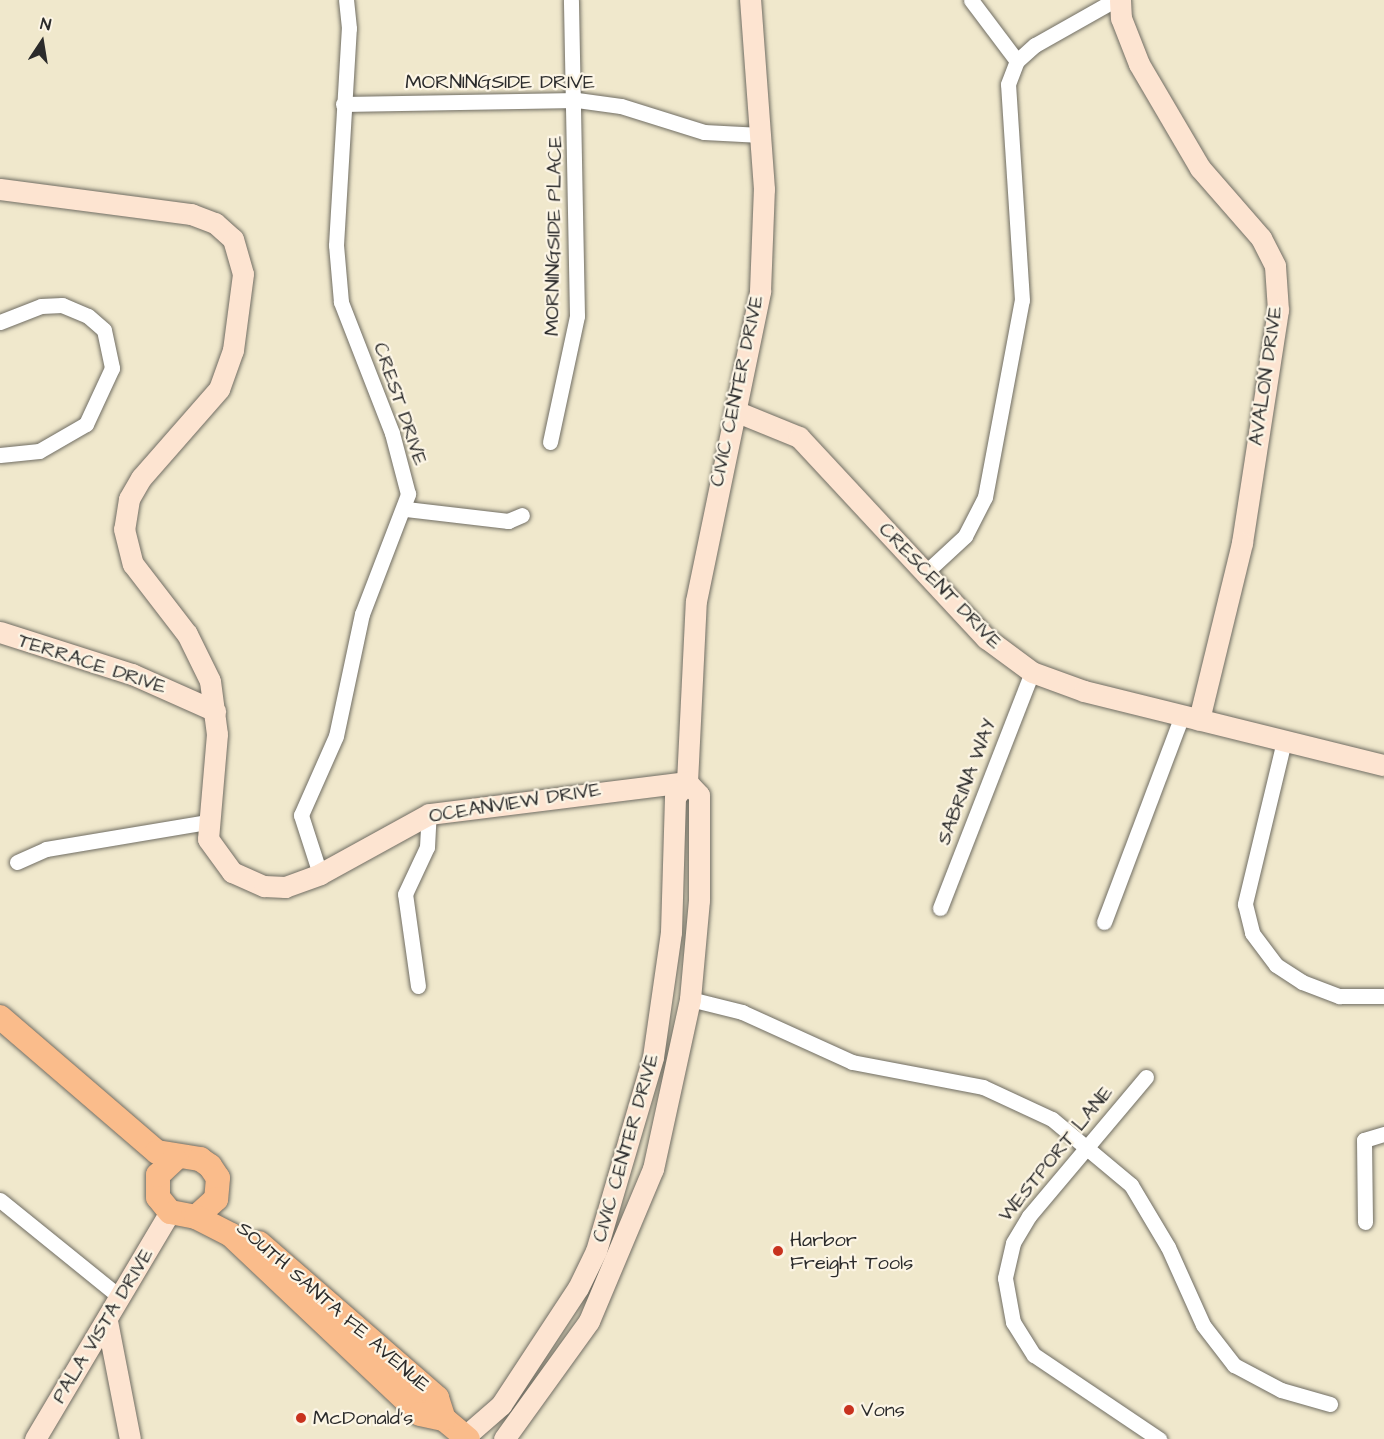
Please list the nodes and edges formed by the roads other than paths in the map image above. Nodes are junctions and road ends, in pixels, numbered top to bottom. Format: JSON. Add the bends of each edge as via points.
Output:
{"nodes":[{"id":1,"x":346,"y":0,"type":"edge"},
{"id":2,"x":571,"y":0,"type":"edge"},
{"id":3,"x":750,"y":0,"type":"edge"},
{"id":4,"x":971,"y":0,"type":"edge"},
{"id":5,"x":1115,"y":0,"type":"edge"},
{"id":6,"x":1120,"y":0,"type":"edge"},
{"id":7,"x":1017,"y":62,"type":"junction"},
{"id":8,"x":577,"y":100,"type":"junction"},
{"id":9,"x":343,"y":104,"type":"junction"},
{"id":10,"x":761,"y":135,"type":"junction"},
{"id":11,"x":0,"y":189,"type":"edge"},
{"id":12,"x":0,"y":322,"type":"edge"},
{"id":13,"x":735,"y":411,"type":"junction"},
{"id":14,"x":550,"y":442,"type":"dead end"},
{"id":15,"x":0,"y":455,"type":"edge"},
{"id":16,"x":406,"y":509,"type":"junction"},
{"id":17,"x":522,"y":515,"type":"dead end"},
{"id":18,"x":924,"y":574,"type":"junction"},
{"id":19,"x":0,"y":632,"type":"edge"},
{"id":20,"x":1032,"y":672,"type":"junction"},
{"id":21,"x":215,"y":711,"type":"junction"},
{"id":22,"x":1191,"y":718,"type":"junction"},
{"id":23,"x":1284,"y":741,"type":"junction"},
{"id":24,"x":1384,"y":765,"type":"edge"},
{"id":25,"x":687,"y":782,"type":"junction"},
{"id":26,"x":429,"y":814,"type":"junction"},
{"id":27,"x":208,"y":822,"type":"junction"},
{"id":28,"x":17,"y":862,"type":"dead end"},
{"id":29,"x":320,"y":874,"type":"junction"},
{"id":30,"x":940,"y":908,"type":"dead end"},
{"id":31,"x":1104,"y":922,"type":"dead end"},
{"id":32,"x":671,"y":932,"type":"junction"},
{"id":33,"x":418,"y":986,"type":"dead end"},
{"id":34,"x":1384,"y":996,"type":"edge"},
{"id":35,"x":690,"y":999,"type":"junction"},
{"id":36,"x":0,"y":1017,"type":"edge"},
{"id":37,"x":0,"y":1035,"type":"edge"},
{"id":38,"x":1146,"y":1077,"type":"dead end"},
{"id":39,"x":1384,"y":1134,"type":"edge"},
{"id":40,"x":1087,"y":1144,"type":"junction"},
{"id":41,"x":176,"y":1159,"type":"junction"},
{"id":42,"x":156,"y":1181,"type":"junction"},
{"id":43,"x":216,"y":1199,"type":"junction"},
{"id":44,"x":0,"y":1200,"type":"edge"},
{"id":45,"x":170,"y":1212,"type":"junction"},
{"id":46,"x":196,"y":1217,"type":"junction"},
{"id":47,"x":1365,"y":1222,"type":"dead end"},
{"id":48,"x":121,"y":1298,"type":"junction"},
{"id":49,"x":107,"y":1321,"type":"junction"},
{"id":50,"x":1330,"y":1404,"type":"dead end"},
{"id":51,"x":444,"y":1419,"type":"junction"},
{"id":52,"x":465,"y":1438,"type":"edge"},
{"id":53,"x":35,"y":1439,"type":"edge"},
{"id":54,"x":130,"y":1439,"type":"edge"},
{"id":55,"x":504,"y":1439,"type":"edge"},
{"id":56,"x":1159,"y":1439,"type":"edge"}],
"edges":[{"from":1,"to":9,"type":"street","name":"CREST DRIVE"},
{"from":2,"to":8,"type":"street","name":"MORNINGSIDE PLACE"},
{"from":3,"to":10,"type":"street","name":"CIVIC CENTER DRIVE"},
{"from":4,"to":7,"type":"street"},
{"from":5,"to":7,"type":"street","via":[[1035,45]]},
{"from":6,"to":22,"type":"street","name":"AVALON DRIVE","via":[[1121,18],[1144,74],[1200,168],[1261,238],[1275,266],[1278,310],[1242,543]]},
{"from":7,"to":18,"type":"street","via":[[1008,84],[1022,300],[985,497],[965,536]]},
{"from":8,"to":9,"type":"street","name":"MORNINGSIDE DRIVE"},
{"from":8,"to":10,"type":"street","name":"MORNINGSIDE DRIVE","via":[[621,106],[704,132]]},
{"from":8,"to":14,"type":"street","name":"MORNINGSIDE PLACE","via":[[578,316]]},
{"from":9,"to":16,"type":"street","name":"CREST DRIVE","via":[[336,244],[341,302],[392,432],[408,494]]},
{"from":10,"to":13,"type":"street","name":"CIVIC CENTER DRIVE","via":[[760,291]]},
{"from":11,"to":21,"type":"street","name":"OCEANVIEW DRIVE","via":[[191,214],[215,223],[233,239],[243,274],[219,389],[141,478],[129,499],[124,529],[133,564],[200,655]]},
{"from":12,"to":15,"type":"street","via":[[40,306],[62,305],[88,316],[104,330],[112,368],[87,424],[39,451]]},
{"from":13,"to":18,"type":"street","name":"CRESCENT DRIVE","via":[[799,437]]},
{"from":13,"to":25,"type":"street","name":"CIVIC CENTER DRIVE","via":[[696,601]]},
{"from":16,"to":17,"type":"street","via":[[508,521]]},
{"from":16,"to":29,"type":"street","name":"CREST DRIVE","via":[[362,614],[336,736],[301,815]]},
{"from":18,"to":20,"type":"street","name":"CRESCENT DRIVE","via":[[986,638]]},
{"from":19,"to":21,"type":"street","name":"TERRACE DRIVE","via":[[132,674]]},
{"from":20,"to":22,"type":"street","name":"CRESCENT DRIVE"},
{"from":20,"to":30,"type":"street","name":"SABRINA WAY"},
{"from":21,"to":27,"type":"street","name":"OCEANVIEW DRIVE","via":[[216,768]]},
{"from":22,"to":23,"type":"street","name":"CRESCENT DRIVE"},
{"from":22,"to":31,"type":"street"},
{"from":23,"to":24,"type":"street","name":"CRESCENT DRIVE"},
{"from":23,"to":34,"type":"street","via":[[1245,904],[1252,933],[1276,965],[1302,982],[1339,996]]},
{"from":25,"to":26,"type":"street","name":"OCEANVIEW DRIVE"},
{"from":25,"to":32,"type":"street","name":"CIVIC CENTER DRIVE","via":[[675,797]]},
{"from":25,"to":35,"type":"street","name":"CIVIC CENTER DRIVE","via":[[699,795],[699,900]]},
{"from":26,"to":29,"type":"street","name":"OCEANVIEW DRIVE"},
{"from":26,"to":33,"type":"street","via":[[427,847],[405,894]]},
{"from":27,"to":28,"type":"street","via":[[46,849]]},
{"from":27,"to":29,"type":"street","name":"OCEANVIEW DRIVE","via":[[212,847],[232,872],[264,886],[285,887]]},
{"from":32,"to":35,"type":"street","via":[[677,950],[674,980]]},
{"from":32,"to":52,"type":"street","name":"CIVIC CENTER DRIVE","via":[[641,1110],[596,1251],[534,1359],[501,1405]]},
{"from":35,"to":40,"type":"street","via":[[742,1012],[852,1062],[885,1065],[1001,1093]]},
{"from":35,"to":55,"type":"street","name":"CIVIC CENTER DRIVE","via":[[653,1169],[615,1268],[578,1338]]},
{"from":36,"to":41,"type":"main road","via":[[148,1146]]},
{"from":37,"to":42,"type":"main road","via":[[147,1163]]},
{"from":38,"to":40,"type":"street","name":"WESTPORT LANE"},
{"from":39,"to":47,"type":"street","via":[[1364,1140]]},
{"from":40,"to":50,"type":"street","via":[[1131,1185],[1222,1353],[1256,1380]]},
{"from":40,"to":56,"type":"street","name":"WESTPORT LANE","via":[[1013,1243],[1005,1278],[1007,1299],[1013,1322],[1034,1355]]},
{"from":41,"to":42,"type":"main road"},
{"from":41,"to":43,"type":"main road","via":[[193,1157],[210,1166],[218,1178]]},
{"from":42,"to":45,"type":"main road","via":[[158,1197]]},
{"from":43,"to":46,"type":"main road"},
{"from":43,"to":51,"type":"main road","name":"SOUTH SANTA FE AVENUE","via":[[232,1219],[437,1398]]},
{"from":44,"to":48,"type":"street"},
{"from":45,"to":46,"type":"main road","name":"SOUTH SANTA FE AVENUE"},
{"from":45,"to":48,"type":"street","name":"PALA VISTA DRIVE"},
{"from":46,"to":51,"type":"main road","name":"SOUTH SANTA FE AVENUE","via":[[231,1235],[420,1414]]},
{"from":48,"to":49,"type":"street","name":"PALA VISTA DRIVE"},
{"from":49,"to":53,"type":"street","name":"PALA VISTA DRIVE"},
{"from":49,"to":54,"type":"street"},
{"from":51,"to":52,"type":"main road","name":"SOUTH SANTA FE AVENUE"}]}
